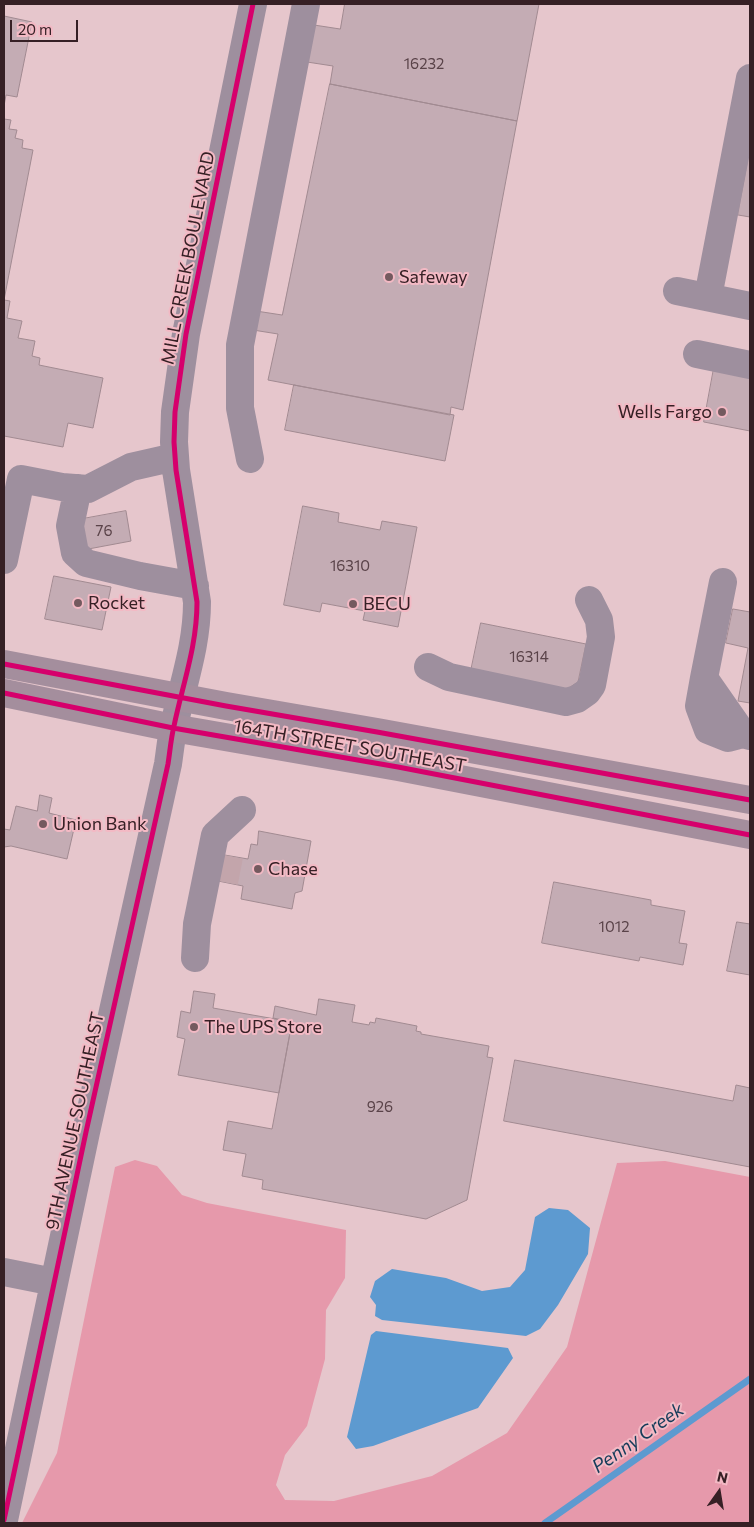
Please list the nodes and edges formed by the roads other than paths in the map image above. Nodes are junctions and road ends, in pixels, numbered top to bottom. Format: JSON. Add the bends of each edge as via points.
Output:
{"nodes":[{"id":1,"x":253,"y":4,"type":"edge"},
{"id":2,"x":306,"y":4,"type":"edge"},
{"id":3,"x":750,"y":78,"type":"edge"},
{"id":4,"x":744,"y":143,"type":"edge"},
{"id":5,"x":677,"y":291,"type":"dead end"},
{"id":6,"x":708,"y":297,"type":"junction"},
{"id":7,"x":750,"y":306,"type":"edge"},
{"id":8,"x":697,"y":354,"type":"dead end"},
{"id":9,"x":750,"y":365,"type":"edge"},
{"id":10,"x":175,"y":458,"type":"junction"},
{"id":11,"x":250,"y":459,"type":"dead end"},
{"id":12,"x":78,"y":488,"type":"junction"},
{"id":13,"x":4,"y":560,"type":"edge"},
{"id":14,"x":723,"y":582,"type":"dead end"},
{"id":15,"x":195,"y":586,"type":"junction"},
{"id":16,"x":589,"y":600,"type":"dead end"},
{"id":17,"x":4,"y":664,"type":"edge"},
{"id":18,"x":428,"y":667,"type":"dead end"},
{"id":19,"x":4,"y":693,"type":"edge"},
{"id":20,"x":180,"y":697,"type":"junction"},
{"id":21,"x":173,"y":728,"type":"junction"},
{"id":22,"x":747,"y":735,"type":"edge"},
{"id":23,"x":750,"y":800,"type":"edge"},
{"id":24,"x":750,"y":835,"type":"edge"},
{"id":25,"x":229,"y":856,"type":"tunnel mouth"},
{"id":26,"x":224,"y":882,"type":"tunnel mouth"},
{"id":27,"x":197,"y":924,"type":"junction"},
{"id":28,"x":195,"y":958,"type":"dead end"},
{"id":29,"x":4,"y":1272,"type":"edge"},
{"id":30,"x":54,"y":1282,"type":"junction"},
{"id":31,"x":10,"y":1462,"type":"edge"},
{"id":32,"x":4,"y":1520,"type":"edge"}],
"edges":[{"from":1,"to":10,"type":"street","name":"MILL CREEK BOULEVARD","via":[[186,334],[175,412]]},
{"from":2,"to":11,"type":"street","via":[[240,345],[240,408]]},
{"from":3,"to":4,"type":"street"},
{"from":4,"to":6,"type":"street"},
{"from":5,"to":6,"type":"street"},
{"from":6,"to":7,"type":"street"},
{"from":8,"to":9,"type":"street"},
{"from":10,"to":12,"type":"street","via":[[131,467],[88,489]]},
{"from":10,"to":15,"type":"street","name":"MILL CREEK BOULEVARD"},
{"from":12,"to":13,"type":"street","via":[[20,479]]},
{"from":12,"to":15,"type":"street","via":[[70,526],[75,553],[86,563]]},
{"from":14,"to":22,"type":"street","via":[[704,678]]},
{"from":15,"to":20,"type":"street","name":"MILL CREEK BOULEVARD","via":[[197,622],[194,646]]},
{"from":16,"to":18,"type":"street","via":[[599,620],[601,636],[592,685],[577,699],[566,702],[459,680]]},
{"from":17,"to":20,"type":"main road","name":"164TH STREET SOUTHEAST"},
{"from":19,"to":21,"type":"main road","name":"164TH STREET SOUTHEAST"},
{"from":20,"to":21,"type":"street","name":"9TH AVENUE SOUTHEAST"},
{"from":20,"to":23,"type":"main road","name":"164TH STREET SOUTHEAST"},
{"from":21,"to":24,"type":"main road","name":"164TH STREET SOUTHEAST","via":[[398,767]]},
{"from":21,"to":30,"type":"street","name":"9TH AVENUE SOUTHEAST","via":[[168,764]]},
{"from":25,"to":27,"type":"street","via":[[235,816],[215,835]]},
{"from":26,"to":27,"type":"street","via":[[210,915]]},
{"from":27,"to":28,"type":"street"},
{"from":29,"to":30,"type":"street"},
{"from":30,"to":31,"type":"street","name":"9TH AVENUE SOUTHEAST"},
{"from":31,"to":32,"type":"street","name":"9TH AVENUE SOUTHEAST"}]}
